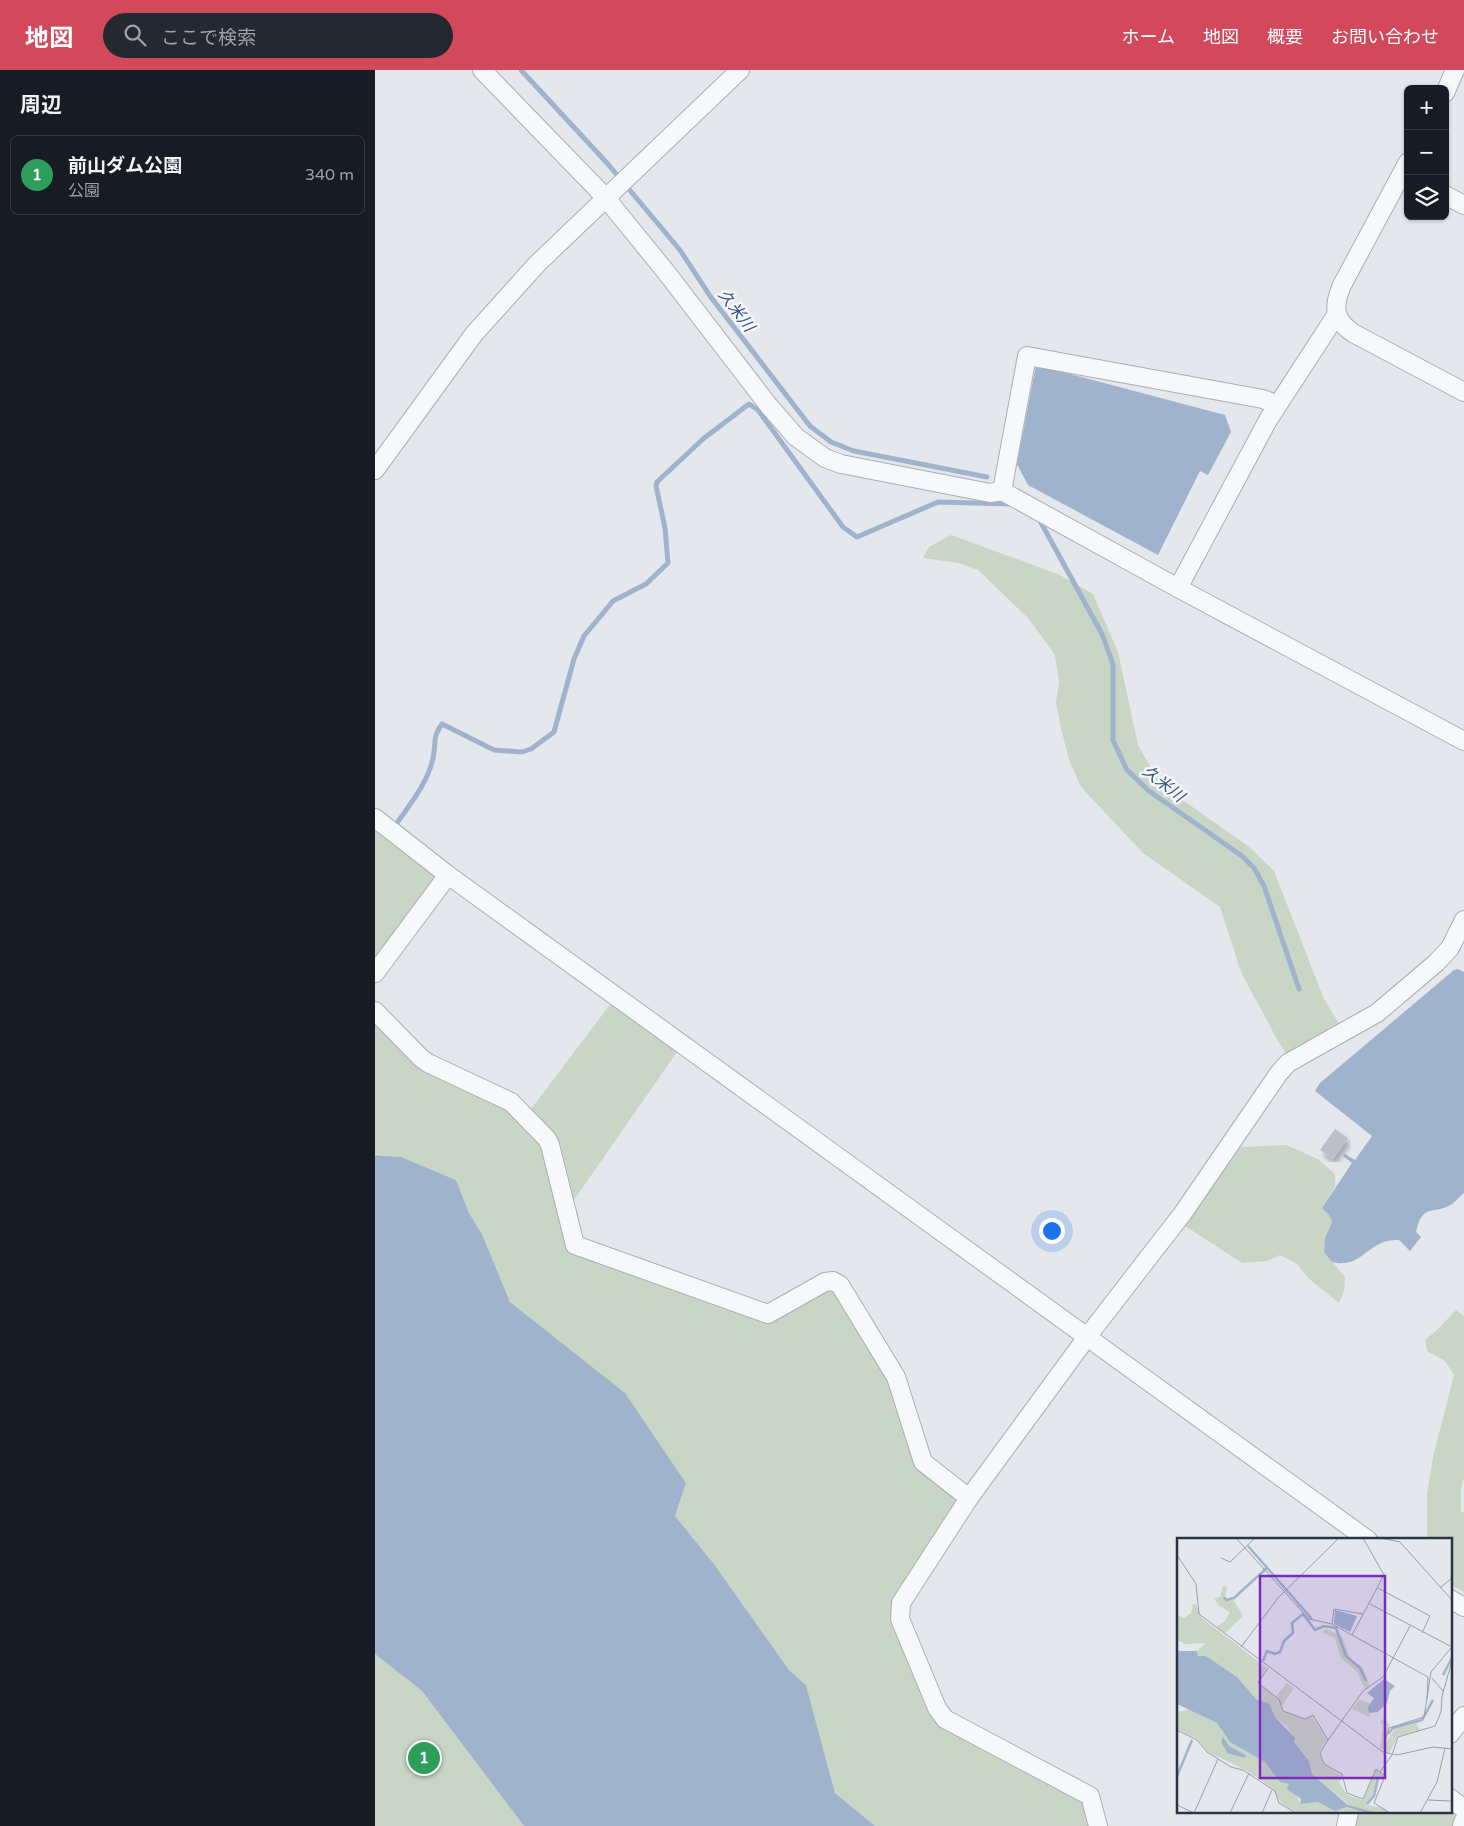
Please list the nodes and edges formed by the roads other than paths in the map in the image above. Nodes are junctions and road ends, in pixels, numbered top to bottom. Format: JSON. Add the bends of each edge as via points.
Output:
{"nodes":[{"id":1,"x":482,"y":70,"type":"edge"},
{"id":2,"x":740,"y":70,"type":"edge"},
{"id":3,"x":1455,"y":70,"type":"edge"},
{"id":4,"x":1448,"y":85,"type":"edge"},
{"id":5,"x":1404,"y":174,"type":"edge"},
{"id":6,"x":607,"y":196,"type":"junction"},
{"id":7,"x":1449,"y":197,"type":"edge"},
{"id":8,"x":1464,"y":205,"type":"edge"},
{"id":9,"x":1337,"y":314,"type":"junction"},
{"id":10,"x":1464,"y":392,"type":"edge"},
{"id":11,"x":1277,"y":405,"type":"junction"},
{"id":12,"x":375,"y":470,"type":"edge"},
{"id":13,"x":1002,"y":492,"type":"junction"},
{"id":14,"x":1178,"y":588,"type":"junction"},
{"id":15,"x":1464,"y":741,"type":"edge"},
{"id":16,"x":375,"y":818,"type":"edge"},
{"id":17,"x":448,"y":875,"type":"junction"},
{"id":18,"x":1464,"y":920,"type":"edge"},
{"id":19,"x":375,"y":973,"type":"edge"},
{"id":20,"x":375,"y":1011,"type":"edge"},
{"id":21,"x":1087,"y":1337,"type":"junction"},
{"id":22,"x":969,"y":1498,"type":"junction"},
{"id":23,"x":1365,"y":1538,"type":"edge"},
{"id":24,"x":1451,"y":1600,"type":"edge"},
{"id":25,"x":1464,"y":1607,"type":"edge"},
{"id":26,"x":1464,"y":1716,"type":"edge"},
{"id":27,"x":1451,"y":1733,"type":"edge"},
{"id":28,"x":1451,"y":1799,"type":"edge"},
{"id":29,"x":1464,"y":1809,"type":"edge"},
{"id":30,"x":1464,"y":1820,"type":"edge"},
{"id":31,"x":1098,"y":1826,"type":"edge"},
{"id":32,"x":1462,"y":1826,"type":"edge"}],
"edges":[{"from":1,"to":6,"type":"street"},
{"from":2,"to":6,"type":"street"},
{"from":3,"to":4,"type":"street"},
{"from":5,"to":9,"type":"street","via":[[1342,285],[1337,296]]},
{"from":6,"to":12,"type":"street","via":[[537,264],[474,334]]},
{"from":6,"to":13,"type":"street","via":[[769,406],[809,448],[841,464],[990,493]]},
{"from":7,"to":8,"type":"street"},
{"from":9,"to":10,"type":"street","via":[[1344,326],[1353,332]]},
{"from":9,"to":11,"type":"street"},
{"from":11,"to":13,"type":"street","via":[[1263,399],[1027,356]]},
{"from":11,"to":14,"type":"street"},
{"from":13,"to":14,"type":"street"},
{"from":14,"to":15,"type":"street"},
{"from":16,"to":17,"type":"street"},
{"from":17,"to":19,"type":"street"},
{"from":17,"to":21,"type":"street"},
{"from":18,"to":21,"type":"street","via":[[1450,948],[1436,963],[1377,1013],[1288,1063],[1183,1213]]},
{"from":20,"to":22,"type":"street","via":[[421,1058],[511,1102],[547,1139],[575,1246],[768,1314],[825,1282],[833,1281],[839,1285],[896,1377],[923,1462]]},
{"from":21,"to":22,"type":"street"},
{"from":21,"to":23,"type":"street"},
{"from":22,"to":31,"type":"street","via":[[901,1604],[900,1619],[937,1708],[945,1719],[1090,1796]]},
{"from":24,"to":25,"type":"street"},
{"from":26,"to":27,"type":"street"},
{"from":28,"to":29,"type":"street"},
{"from":30,"to":32,"type":"street"}]}
